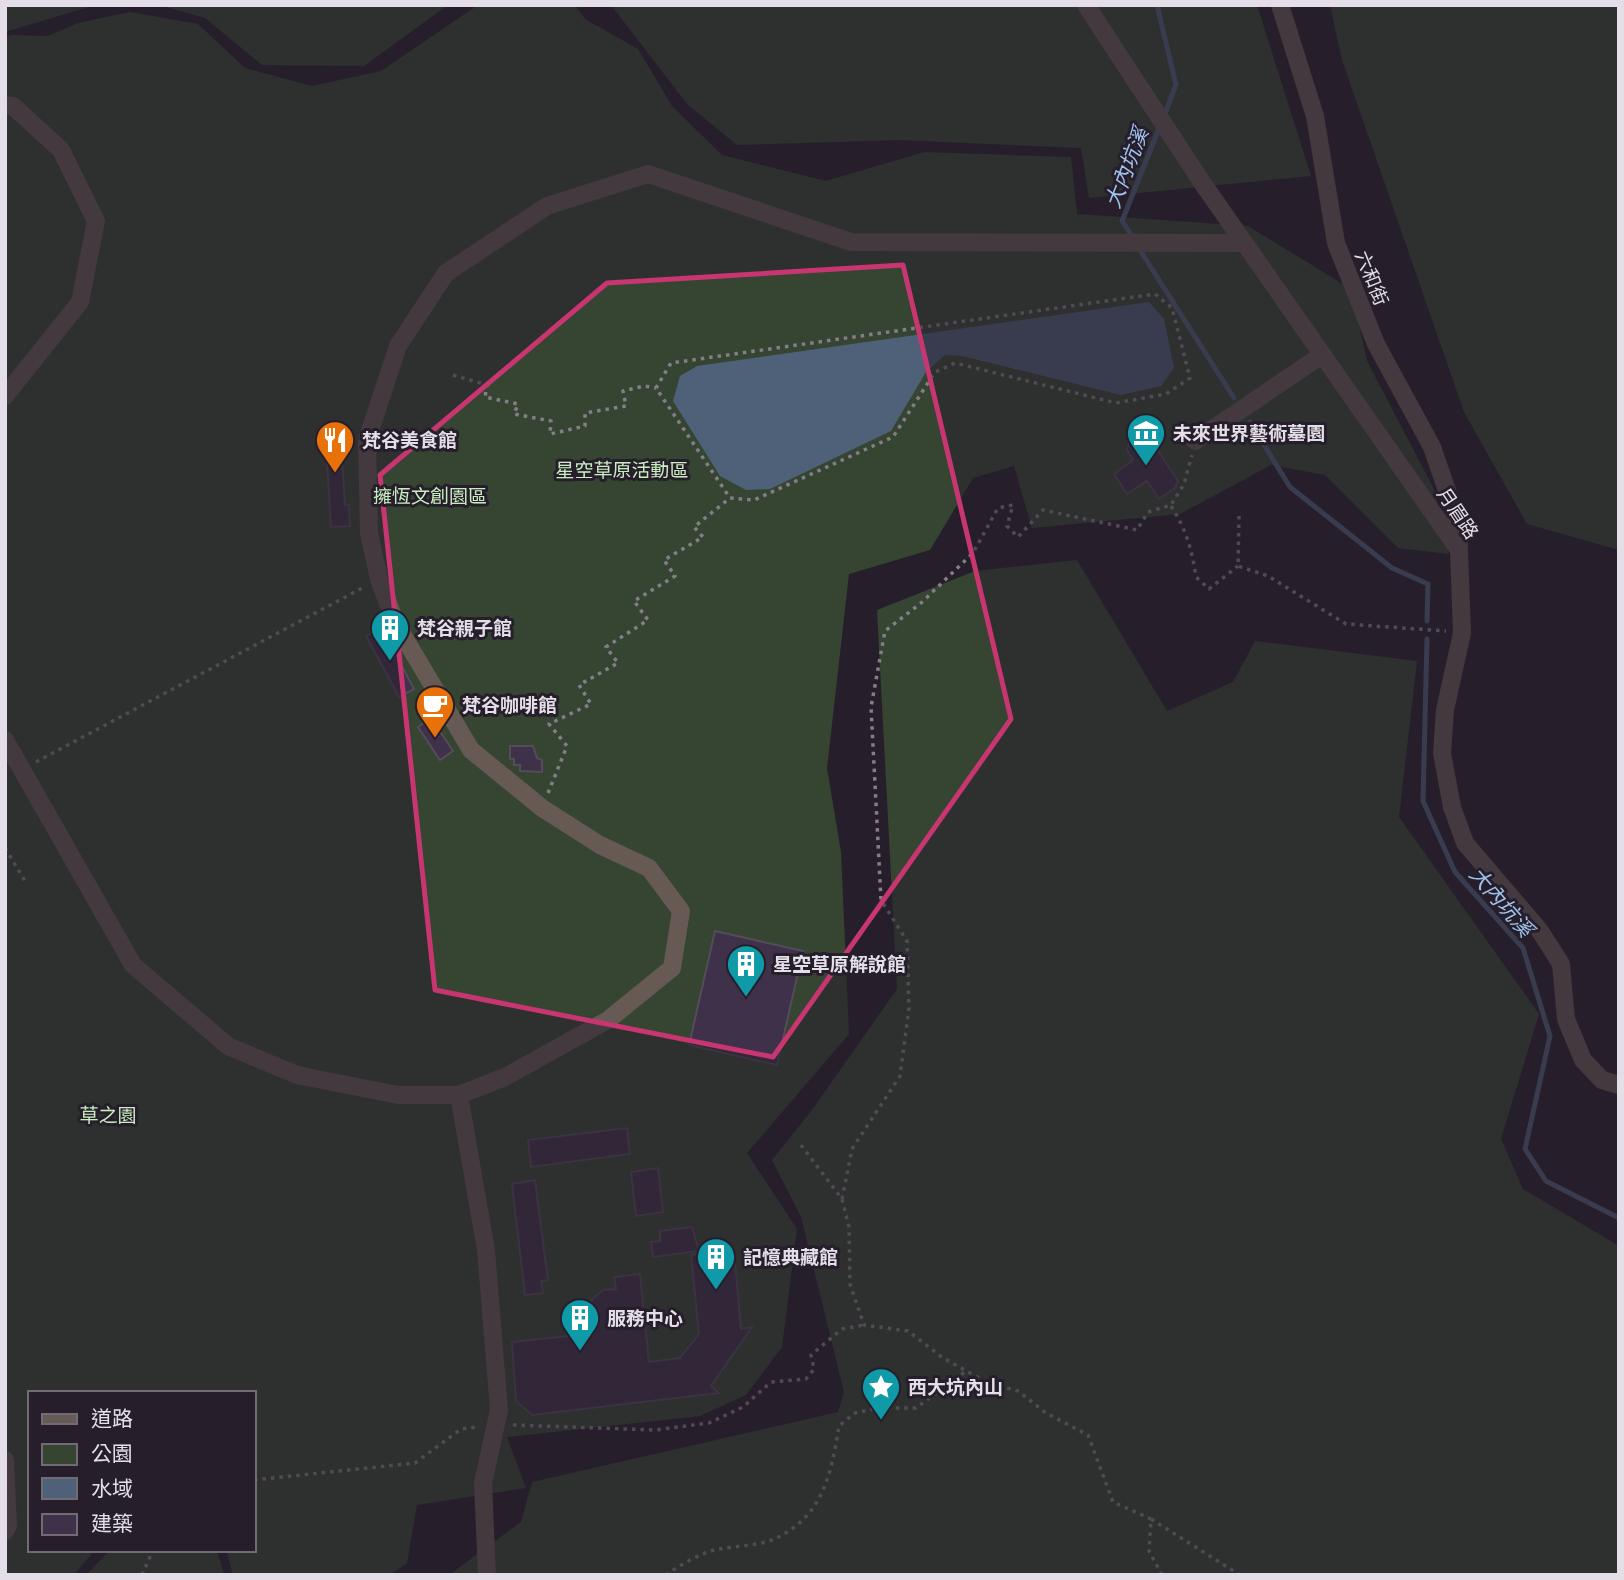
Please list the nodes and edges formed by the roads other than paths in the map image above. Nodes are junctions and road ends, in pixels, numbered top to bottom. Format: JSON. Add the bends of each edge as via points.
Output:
{"nodes":[{"id":1,"x":1086,"y":5,"type":"edge"},
{"id":2,"x":1280,"y":5,"type":"edge"},
{"id":3,"x":5,"y":105,"type":"edge"},
{"id":4,"x":1244,"y":243,"type":"junction"},
{"id":5,"x":1322,"y":355,"type":"junction"},
{"id":6,"x":5,"y":396,"type":"edge"},
{"id":7,"x":1195,"y":441,"type":"road end"},
{"id":8,"x":1461,"y":553,"type":"junction"},
{"id":9,"x":5,"y":740,"type":"edge"},
{"id":10,"x":1619,"y":1085,"type":"edge"},
{"id":11,"x":458,"y":1095,"type":"junction"},
{"id":12,"x":5,"y":1460,"type":"edge"},
{"id":13,"x":5,"y":1531,"type":"edge"},
{"id":14,"x":487,"y":1575,"type":"edge"}],
"edges":[{"from":1,"to":4,"type":"street","name":"月眉路"},
{"from":2,"to":8,"type":"street","name":"六和街","via":[[1315,116],[1336,243],[1376,344],[1432,447],[1458,523]]},
{"from":3,"to":6,"type":"street","via":[[12,106],[61,150],[96,220],[80,302]]},
{"from":4,"to":5,"type":"street","name":"月眉路"},
{"from":4,"to":11,"type":"street","via":[[851,242],[648,174],[547,206],[446,273],[398,346],[367,440],[369,533],[379,579],[395,622],[471,750],[542,808],[600,845],[649,868],[681,911],[671,968],[608,1020],[506,1077]]},
{"from":5,"to":7,"type":"street"},
{"from":5,"to":8,"type":"street","name":"月眉路"},
{"from":8,"to":10,"type":"street","name":"月眉路","via":[[1462,633],[1445,710],[1442,753],[1452,807],[1465,843],[1540,931],[1560,964],[1566,1019],[1583,1060],[1602,1080]]},
{"from":9,"to":11,"type":"street","via":[[133,965],[228,1046],[297,1074],[398,1095]]},
{"from":11,"to":14,"type":"street","via":[[486,1250],[499,1410],[483,1483]]},
{"from":12,"to":13,"type":"street"}]}
